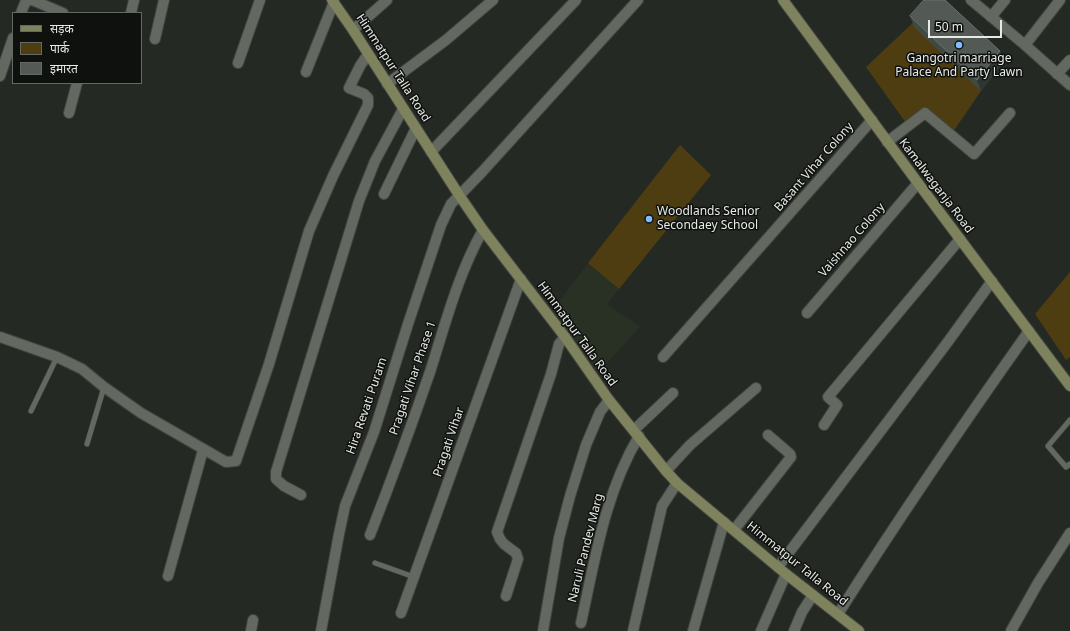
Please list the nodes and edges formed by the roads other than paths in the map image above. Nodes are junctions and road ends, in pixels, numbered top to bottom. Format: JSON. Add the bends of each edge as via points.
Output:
{"nodes":[{"id":1,"x":29,"y":0,"type":"edge"},
{"id":2,"x":32,"y":0,"type":"edge"},
{"id":3,"x":134,"y":0,"type":"edge"},
{"id":4,"x":164,"y":0,"type":"edge"},
{"id":5,"x":260,"y":0,"type":"edge"},
{"id":6,"x":387,"y":0,"type":"edge"},
{"id":7,"x":493,"y":0,"type":"edge"},
{"id":8,"x":576,"y":0,"type":"edge"},
{"id":9,"x":638,"y":0,"type":"edge"},
{"id":10,"x":783,"y":0,"type":"edge"},
{"id":11,"x":971,"y":0,"type":"edge"},
{"id":12,"x":1005,"y":0,"type":"edge"},
{"id":13,"x":1060,"y":0,"type":"edge"},
{"id":14,"x":333,"y":1,"type":"edge"},
{"id":15,"x":21,"y":12,"type":"edge"},
{"id":16,"x":61,"y":12,"type":"edge"},
{"id":17,"x":131,"y":12,"type":"edge"},
{"id":18,"x":991,"y":17,"type":"junction"},
{"id":19,"x":353,"y":30,"type":"junction"},
{"id":20,"x":155,"y":39,"type":"dead end"},
{"id":21,"x":12,"y":41,"type":"edge"},
{"id":22,"x":1025,"y":45,"type":"junction"},
{"id":23,"x":368,"y":54,"type":"junction"},
{"id":24,"x":1070,"y":60,"type":"edge"},
{"id":25,"x":238,"y":64,"type":"dead end"},
{"id":26,"x":306,"y":72,"type":"dead end"},
{"id":27,"x":1057,"y":74,"type":"junction"},
{"id":28,"x":0,"y":76,"type":"edge"},
{"id":29,"x":77,"y":84,"type":"edge"},
{"id":30,"x":387,"y":84,"type":"junction"},
{"id":31,"x":1070,"y":85,"type":"edge"},
{"id":32,"x":403,"y":108,"type":"junction"},
{"id":33,"x":69,"y":113,"type":"dead end"},
{"id":34,"x":1010,"y":113,"type":"dead end"},
{"id":35,"x":872,"y":120,"type":"junction"},
{"id":36,"x":416,"y":128,"type":"junction"},
{"id":37,"x":887,"y":142,"type":"junction"},
{"id":38,"x":431,"y":152,"type":"junction"},
{"id":39,"x":918,"y":183,"type":"junction"},
{"id":40,"x":384,"y":194,"type":"dead end"},
{"id":41,"x":459,"y":196,"type":"junction"},
{"id":42,"x":483,"y":230,"type":"junction"},
{"id":43,"x":960,"y":239,"type":"junction"},
{"id":44,"x":521,"y":279,"type":"junction"},
{"id":45,"x":992,"y":281,"type":"junction"},
{"id":46,"x":807,"y":313,"type":"dead end"},
{"id":47,"x":1029,"y":331,"type":"junction"},
{"id":48,"x":0,"y":337,"type":"edge"},
{"id":49,"x":565,"y":337,"type":"junction"},
{"id":50,"x":57,"y":357,"type":"junction"},
{"id":51,"x":663,"y":357,"type":"dead end"},
{"id":52,"x":104,"y":386,"type":"junction"},
{"id":53,"x":1070,"y":386,"type":"edge"},
{"id":54,"x":756,"y":388,"type":"dead end"},
{"id":55,"x":673,"y":393,"type":"dead end"},
{"id":56,"x":609,"y":400,"type":"junction"},
{"id":57,"x":31,"y":411,"type":"dead end"},
{"id":58,"x":1070,"y":420,"type":"edge"},
{"id":59,"x":824,"y":425,"type":"dead end"},
{"id":60,"x":636,"y":433,"type":"junction"},
{"id":61,"x":768,"y":435,"type":"dead end"},
{"id":62,"x":87,"y":444,"type":"dead end"},
{"id":63,"x":203,"y":450,"type":"junction"},
{"id":64,"x":1070,"y":464,"type":"edge"},
{"id":65,"x":666,"y":471,"type":"junction"},
{"id":66,"x":677,"y":483,"type":"junction"},
{"id":67,"x":301,"y":495,"type":"dead end"},
{"id":68,"x":724,"y":522,"type":"junction"},
{"id":69,"x":734,"y":530,"type":"junction"},
{"id":70,"x":1070,"y":533,"type":"edge"},
{"id":71,"x":370,"y":535,"type":"dead end"},
{"id":72,"x":375,"y":563,"type":"dead end"},
{"id":73,"x":778,"y":567,"type":"junction"},
{"id":74,"x":786,"y":574,"type":"junction"},
{"id":75,"x":168,"y":576,"type":"dead end"},
{"id":76,"x":414,"y":577,"type":"junction"},
{"id":77,"x":813,"y":595,"type":"junction"},
{"id":78,"x":506,"y":596,"type":"dead end"},
{"id":79,"x":401,"y":613,"type":"dead end"},
{"id":80,"x":838,"y":614,"type":"junction"},
{"id":81,"x":253,"y":620,"type":"dead end"},
{"id":82,"x":581,"y":623,"type":"dead end"},
{"id":83,"x":251,"y":631,"type":"edge"},
{"id":84,"x":321,"y":631,"type":"edge"},
{"id":85,"x":544,"y":631,"type":"edge"},
{"id":86,"x":634,"y":631,"type":"edge"},
{"id":87,"x":693,"y":631,"type":"edge"},
{"id":88,"x":761,"y":631,"type":"edge"},
{"id":89,"x":794,"y":631,"type":"edge"},
{"id":90,"x":859,"y":631,"type":"edge"},
{"id":91,"x":1010,"y":631,"type":"edge"}],
"edges":[{"from":1,"to":15,"type":"street"},
{"from":2,"to":16,"type":"street"},
{"from":3,"to":17,"type":"street"},
{"from":4,"to":20,"type":"street"},
{"from":5,"to":25,"type":"street"},
{"from":6,"to":19,"type":"street"},
{"from":7,"to":30,"type":"street","via":[[446,40]]},
{"from":8,"to":38,"type":"street"},
{"from":9,"to":41,"type":"street","name":"Hira Revati Puram"},
{"from":10,"to":35,"type":"street","name":"Kamalwaganja Road"},
{"from":11,"to":18,"type":"street"},
{"from":12,"to":18,"type":"street"},
{"from":13,"to":22,"type":"street"},
{"from":14,"to":19,"type":"street","name":"Himmatpur Talla Road"},
{"from":14,"to":26,"type":"street"},
{"from":18,"to":22,"type":"street"},
{"from":19,"to":23,"type":"street","name":"Himmatpur Talla Road"},
{"from":21,"to":28,"type":"street"},
{"from":22,"to":27,"type":"street"},
{"from":23,"to":30,"type":"street","name":"Himmatpur Talla Road"},
{"from":23,"to":63,"type":"street","via":[[349,88],[364,94],[368,98],[368,105],[332,176],[309,231],[269,364],[236,460],[226,462]]},
{"from":24,"to":27,"type":"street"},
{"from":27,"to":31,"type":"street"},
{"from":29,"to":33,"type":"street"},
{"from":30,"to":32,"type":"street","name":"Himmatpur Talla Road"},
{"from":32,"to":36,"type":"street","name":"Himmatpur Talla Road"},
{"from":32,"to":67,"type":"street","via":[[375,162],[360,201],[276,472],[276,479]]},
{"from":34,"to":37,"type":"street","via":[[974,154],[925,113]]},
{"from":35,"to":37,"type":"street","name":"Kamalwaganja Road"},
{"from":35,"to":51,"type":"street","name":"Basant Vihar Colony"},
{"from":36,"to":38,"type":"street","name":"Himmatpur Talla Road"},
{"from":36,"to":40,"type":"street"},
{"from":37,"to":39,"type":"street","name":"Kamalwaganja Road"},
{"from":38,"to":41,"type":"street","name":"Himmatpur Talla Road"},
{"from":39,"to":43,"type":"street","name":"Kamalwaganja Road"},
{"from":39,"to":46,"type":"street","name":"Vaishnao Colony"},
{"from":41,"to":42,"type":"street","name":"Himmatpur Talla Road"},
{"from":41,"to":84,"type":"street","name":"Hira Revati Puram","via":[[451,204],[440,225],[374,432],[345,506]]},
{"from":42,"to":44,"type":"street","name":"Himmatpur Talla Road"},
{"from":42,"to":71,"type":"street","name":"Pragati Vihar Phase 1","via":[[460,282],[406,442]]},
{"from":43,"to":45,"type":"street","name":"Kamalwaganja Road"},
{"from":43,"to":59,"type":"street","via":[[828,397],[837,405]]},
{"from":44,"to":49,"type":"street","name":"Himmatpur Talla Road"},
{"from":44,"to":76,"type":"street","name":"Pragati Vihar"},
{"from":45,"to":47,"type":"street","name":"Kamalwaganja Road"},
{"from":45,"to":73,"type":"street"},
{"from":47,"to":53,"type":"street","name":"Kamalwaganja Road"},
{"from":47,"to":80,"type":"street","via":[[958,431]]},
{"from":48,"to":50,"type":"street"},
{"from":49,"to":56,"type":"street","name":"Himmatpur Talla Road"},
{"from":49,"to":78,"type":"street","via":[[559,344],[497,532],[518,559]]},
{"from":50,"to":52,"type":"street","via":[[82,368]]},
{"from":50,"to":57,"type":"lane"},
{"from":52,"to":62,"type":"lane"},
{"from":52,"to":63,"type":"street","via":[[141,413]]},
{"from":54,"to":65,"type":"street","via":[[690,445]]},
{"from":55,"to":60,"type":"street","name":"Naruli Pandev Marg"},
{"from":56,"to":60,"type":"street","name":"Himmatpur Talla Road"},
{"from":56,"to":85,"type":"street","via":[[600,412],[586,445],[570,496],[559,538]]},
{"from":58,"to":64,"type":"lane","via":[[1048,446],[1066,467]]},
{"from":60,"to":65,"type":"street","name":"Himmatpur Talla Road"},
{"from":60,"to":82,"type":"street","name":"Naruli Pandev Marg","via":[[608,503]]},
{"from":61,"to":69,"type":"street","via":[[792,457]]},
{"from":63,"to":75,"type":"street"},
{"from":65,"to":66,"type":"street","name":"Himmatpur Talla Road"},
{"from":66,"to":68,"type":"street","name":"Himmatpur Talla Road"},
{"from":66,"to":86,"type":"street","via":[[662,506]]},
{"from":68,"to":69,"type":"street","name":"Himmatpur Talla Road"},
{"from":68,"to":87,"type":"street"},
{"from":69,"to":73,"type":"street","name":"Himmatpur Talla Road"},
{"from":70,"to":91,"type":"street"},
{"from":72,"to":76,"type":"lane"},
{"from":73,"to":74,"type":"street","name":"Himmatpur Talla Road"},
{"from":74,"to":77,"type":"street","name":"Himmatpur Talla Road"},
{"from":74,"to":88,"type":"street"},
{"from":76,"to":79,"type":"street","name":"Pragati Vihar"},
{"from":77,"to":80,"type":"street","name":"Himmatpur Talla Road"},
{"from":77,"to":89,"type":"street"},
{"from":80,"to":90,"type":"street","name":"Himmatpur Talla Road"},
{"from":81,"to":83,"type":"street"}]}
